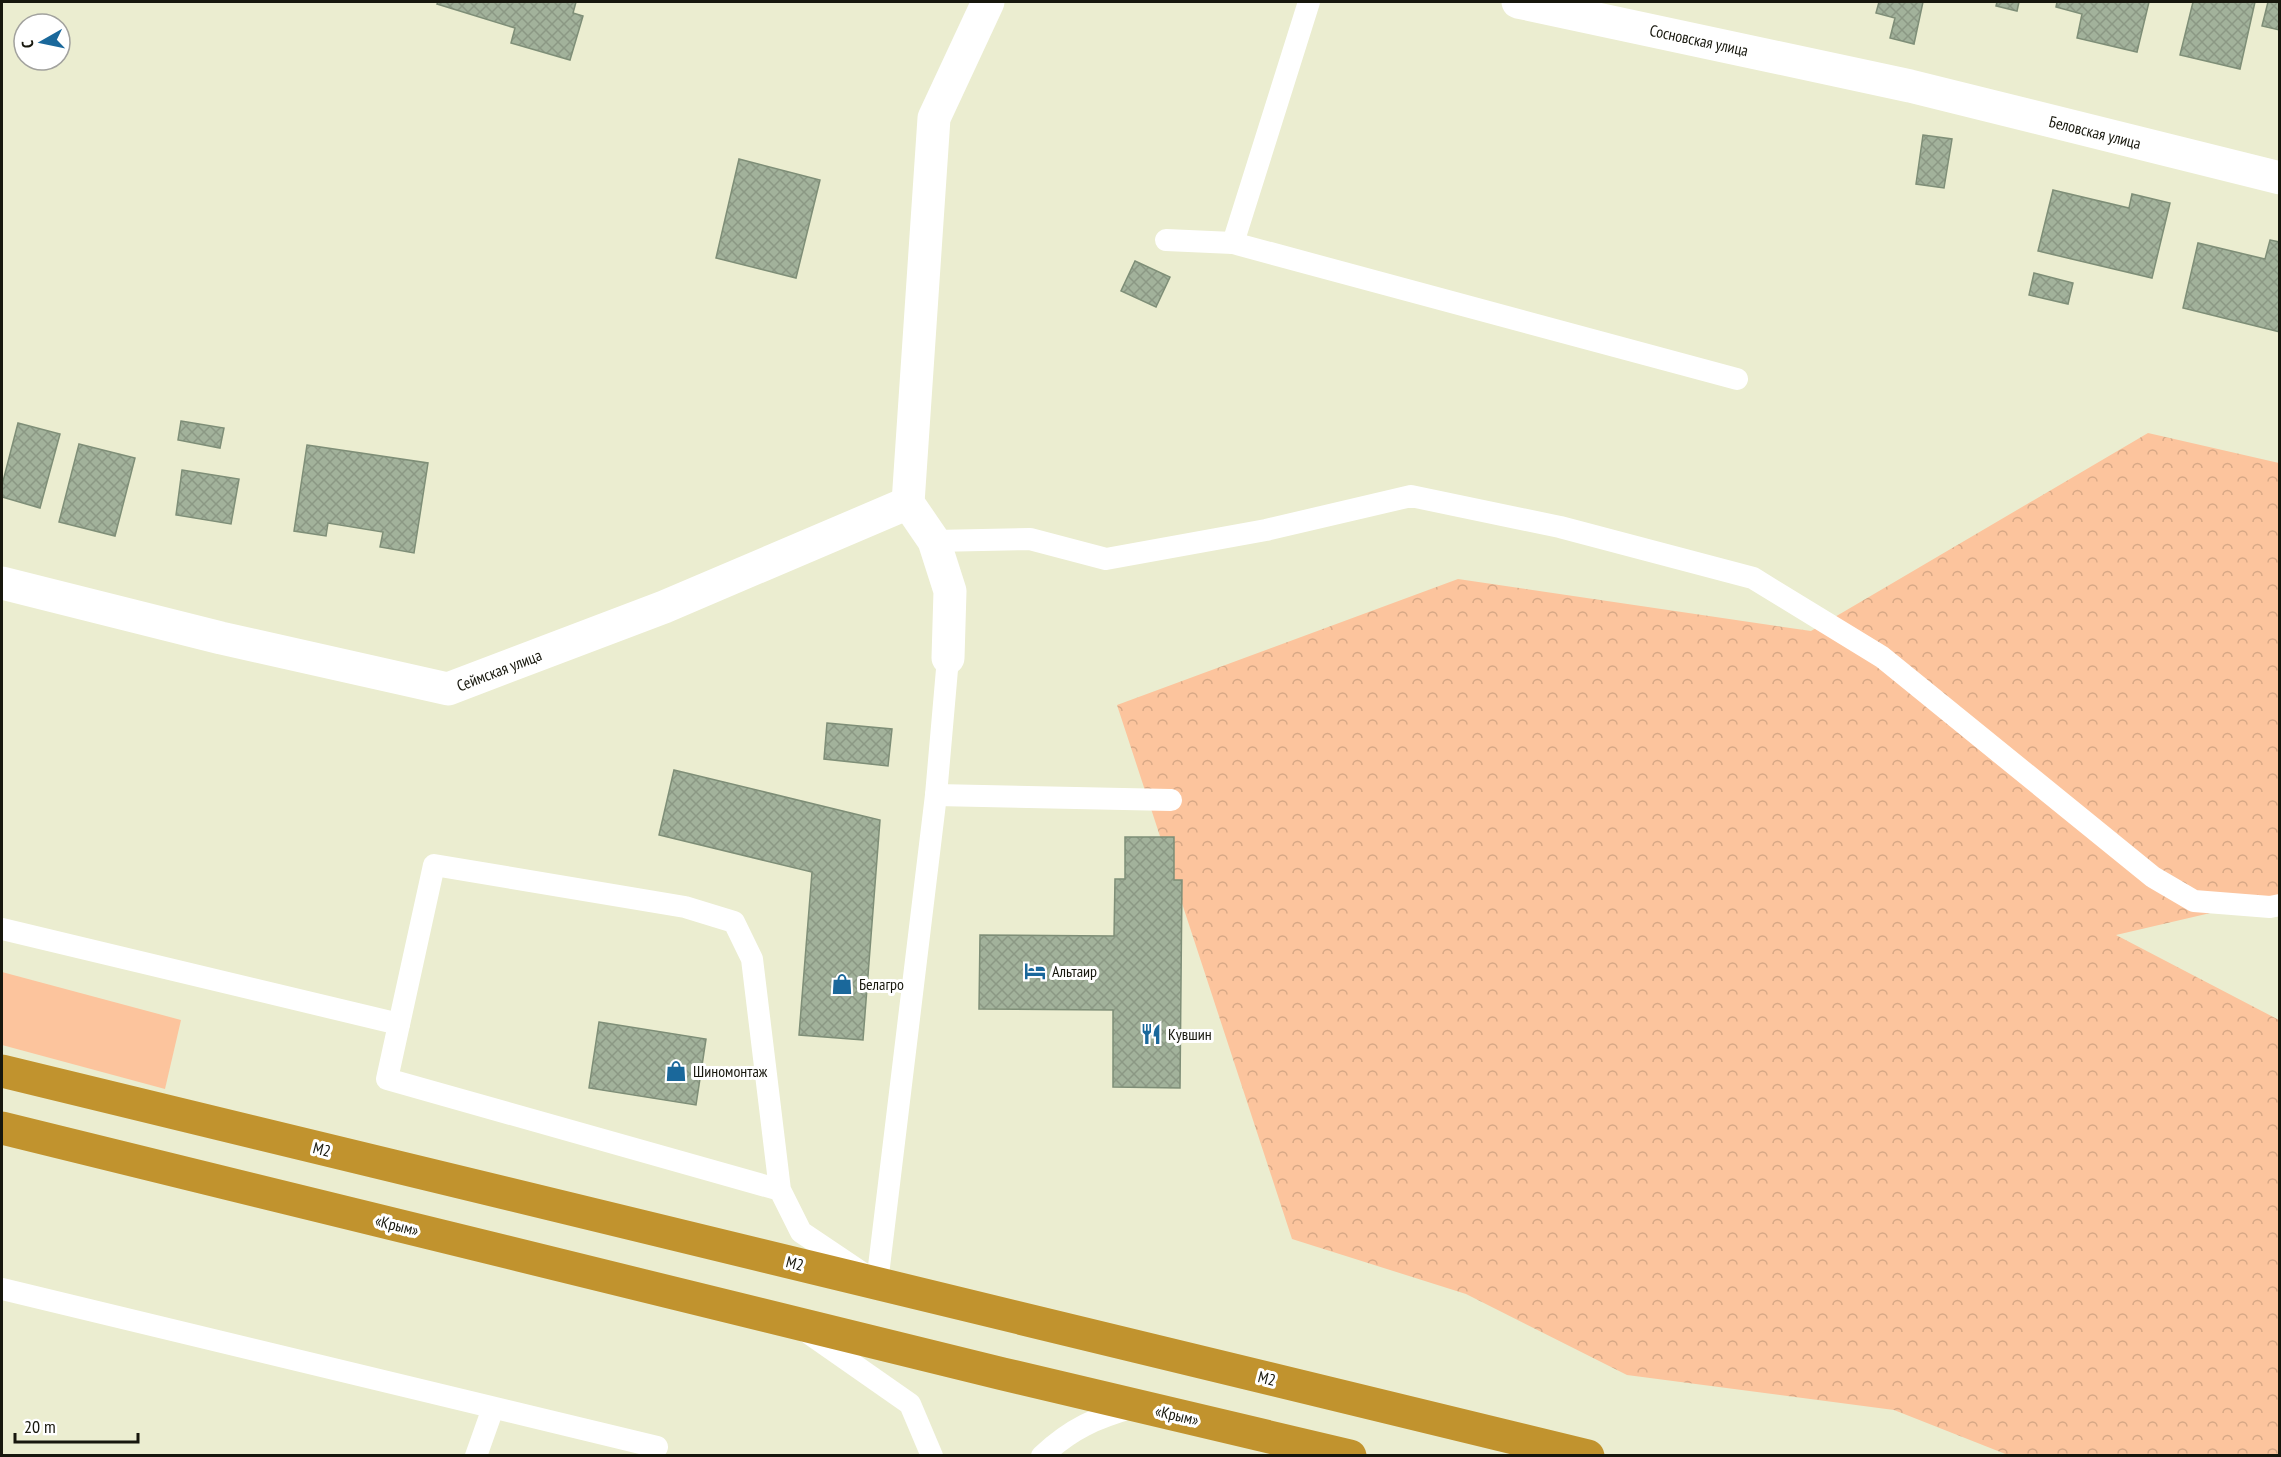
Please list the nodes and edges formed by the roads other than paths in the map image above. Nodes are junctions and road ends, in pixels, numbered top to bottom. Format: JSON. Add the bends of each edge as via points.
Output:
{"nodes":[{"id":1,"x":988,"y":2,"type":"edge"},
{"id":2,"x":1309,"y":2,"type":"edge"},
{"id":3,"x":1518,"y":2,"type":"edge"},
{"id":4,"x":1895,"y":82,"type":"joint"},
{"id":5,"x":2280,"y":178,"type":"edge"},
{"id":6,"x":1166,"y":240,"type":"dead end"},
{"id":7,"x":1233,"y":243,"type":"junction"},
{"id":8,"x":1737,"y":379,"type":"dead end"},
{"id":9,"x":908,"y":503,"type":"junction"},
{"id":10,"x":934,"y":541,"type":"junction"},
{"id":11,"x":2,"y":583,"type":"edge"},
{"id":12,"x":948,"y":658,"type":"joint"},
{"id":13,"x":936,"y":795,"type":"junction"},
{"id":14,"x":1171,"y":800,"type":"dead end"},
{"id":15,"x":2280,"y":905,"type":"edge"},
{"id":16,"x":2,"y":929,"type":"edge"},
{"id":17,"x":399,"y":1024,"type":"junction"},
{"id":18,"x":2,"y":1071,"type":"edge"},
{"id":19,"x":2,"y":1128,"type":"edge"},
{"id":20,"x":780,"y":1190,"type":"junction"},
{"id":21,"x":877,"y":1283,"type":"junction"},
{"id":22,"x":2,"y":1289,"type":"edge"},
{"id":23,"x":793,"y":1322,"type":"junction"},
{"id":24,"x":1139,"y":1406,"type":"junction"},
{"id":25,"x":493,"y":1408,"type":"junction"},
{"id":26,"x":657,"y":1447,"type":"dead end"},
{"id":27,"x":476,"y":1455,"type":"edge"},
{"id":28,"x":932,"y":1455,"type":"edge"},
{"id":29,"x":1042,"y":1455,"type":"edge"},
{"id":30,"x":1350,"y":1455,"type":"edge"},
{"id":31,"x":1588,"y":1455,"type":"edge"}],
"edges":[{"from":1,"to":9,"type":"street","via":[[934,118]]},
{"from":2,"to":7,"type":"lane"},
{"from":3,"to":4,"type":"street","name":"Сосновская улица"},
{"from":4,"to":5,"type":"street","name":"Беловская улица"},
{"from":6,"to":7,"type":"lane"},
{"from":7,"to":8,"type":"lane"},
{"from":9,"to":10,"type":"street"},
{"from":9,"to":11,"type":"street","name":"Сеймская улица","via":[[664,607],[448,689],[220,638]]},
{"from":10,"to":12,"type":"street","via":[[950,591]]},
{"from":10,"to":15,"type":"lane","via":[[1030,539],[1106,559],[1266,530],[1412,496],[1560,527],[1753,578],[1882,657],[2153,877],[2194,901]]},
{"from":12,"to":13,"type":"lane"},
{"from":13,"to":14,"type":"lane"},
{"from":13,"to":21,"type":"lane"},
{"from":16,"to":17,"type":"lane"},
{"from":17,"to":20,"type":"lane","via":[[387,1079]]},
{"from":17,"to":20,"type":"lane","via":[[434,864],[685,907],[734,922],[752,959]]},
{"from":18,"to":21,"type":"highway","name":"М2"},
{"from":19,"to":23,"type":"highway","name":"«Крым»"},
{"from":20,"to":21,"type":"lane","via":[[801,1232]]},
{"from":21,"to":31,"type":"highway","name":"М2"},
{"from":22,"to":25,"type":"lane"},
{"from":23,"to":24,"type":"highway","name":"«Крым»"},
{"from":23,"to":28,"type":"lane","via":[[910,1404]]},
{"from":24,"to":29,"type":"lane","via":[[1096,1418],[1064,1435]]},
{"from":24,"to":30,"type":"highway","name":"«Крым»"},
{"from":25,"to":26,"type":"lane"},
{"from":25,"to":27,"type":"lane"}]}
